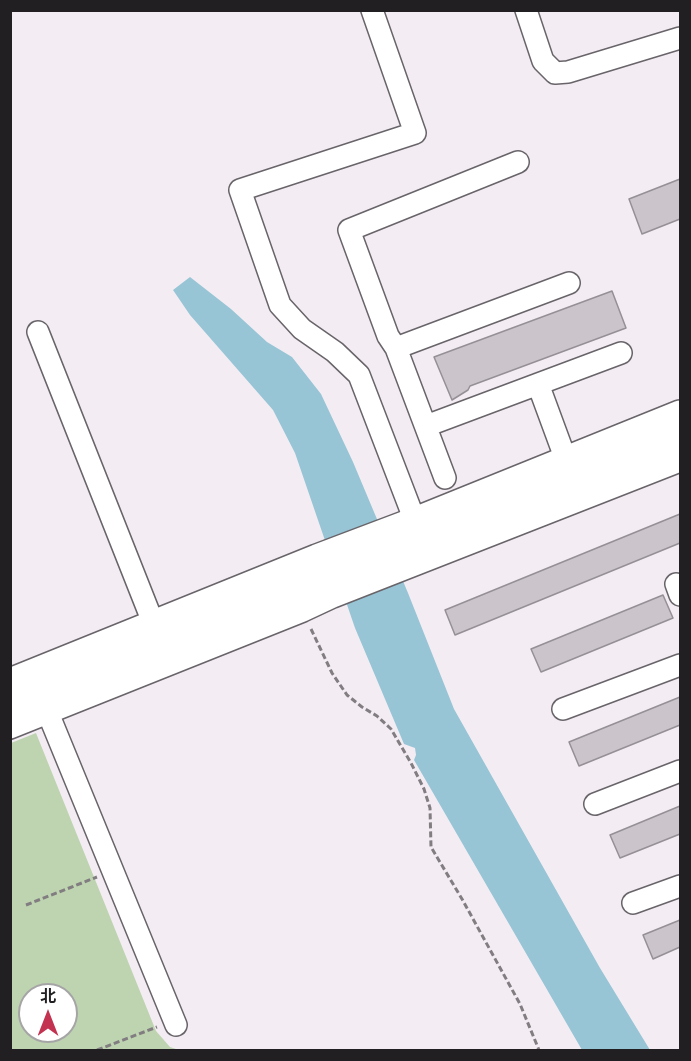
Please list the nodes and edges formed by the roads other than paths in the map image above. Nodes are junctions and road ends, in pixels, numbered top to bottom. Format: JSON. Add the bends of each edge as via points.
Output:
{"nodes":[{"id":1,"x":372,"y":10,"type":"edge"},
{"id":2,"x":526,"y":10,"type":"edge"},
{"id":3,"x":681,"y":39,"type":"edge"},
{"id":4,"x":518,"y":162,"type":"dead end"},
{"id":5,"x":569,"y":283,"type":"dead end"},
{"id":6,"x":38,"y":332,"type":"dead end"},
{"id":7,"x":396,"y":348,"type":"junction"},
{"id":8,"x":621,"y":353,"type":"dead end"},
{"id":9,"x":538,"y":384,"type":"junction"},
{"id":10,"x":681,"y":414,"type":"edge"},
{"id":11,"x":426,"y":426,"type":"junction"},
{"id":12,"x":681,"y":436,"type":"edge"},
{"id":13,"x":566,"y":460,"type":"junction"},
{"id":14,"x":681,"y":461,"type":"edge"},
{"id":15,"x":446,"y":478,"type":"dead end"},
{"id":16,"x":415,"y":521,"type":"junction"},
{"id":17,"x":399,"y":549,"type":"junction"},
{"id":18,"x":325,"y":578,"type":"junction"},
{"id":19,"x":154,"y":625,"type":"junction"},
{"id":20,"x":681,"y":665,"type":"edge"},
{"id":21,"x":10,"y":682,"type":"edge"},
{"id":22,"x":10,"y":705,"type":"edge"},
{"id":23,"x":563,"y":709,"type":"dead end"},
{"id":24,"x":48,"y":713,"type":"junction"},
{"id":25,"x":10,"y":728,"type":"edge"},
{"id":26,"x":681,"y":771,"type":"edge"},
{"id":27,"x":596,"y":804,"type":"dead end"},
{"id":28,"x":681,"y":886,"type":"edge"},
{"id":29,"x":633,"y":903,"type":"dead end"},
{"id":30,"x":175,"y":1023,"type":"road end"}],
"edges":[{"from":1,"to":16,"type":"street","via":[[415,133],[240,190],[280,305],[302,329],[336,352],[359,375]]},
{"from":2,"to":3,"type":"street","via":[[543,61],[555,73]]},
{"from":4,"to":7,"type":"street","via":[[349,230]]},
{"from":5,"to":7,"type":"street"},
{"from":6,"to":19,"type":"street"},
{"from":7,"to":11,"type":"street"},
{"from":8,"to":9,"type":"street"},
{"from":9,"to":11,"type":"street"},
{"from":9,"to":13,"type":"street"},
{"from":10,"to":13,"type":"main road"},
{"from":11,"to":15,"type":"street"},
{"from":12,"to":17,"type":"main road"},
{"from":13,"to":16,"type":"main road"},
{"from":14,"to":17,"type":"street"},
{"from":16,"to":17,"type":"main road"},
{"from":17,"to":18,"type":"main road"},
{"from":18,"to":19,"type":"main road"},
{"from":18,"to":22,"type":"main road"},
{"from":18,"to":24,"type":"street","via":[[303,611]]},
{"from":19,"to":21,"type":"main road"},
{"from":20,"to":23,"type":"street"},
{"from":24,"to":25,"type":"street"},
{"from":24,"to":30,"type":"street"},
{"from":26,"to":27,"type":"street"},
{"from":28,"to":29,"type":"street"}]}
